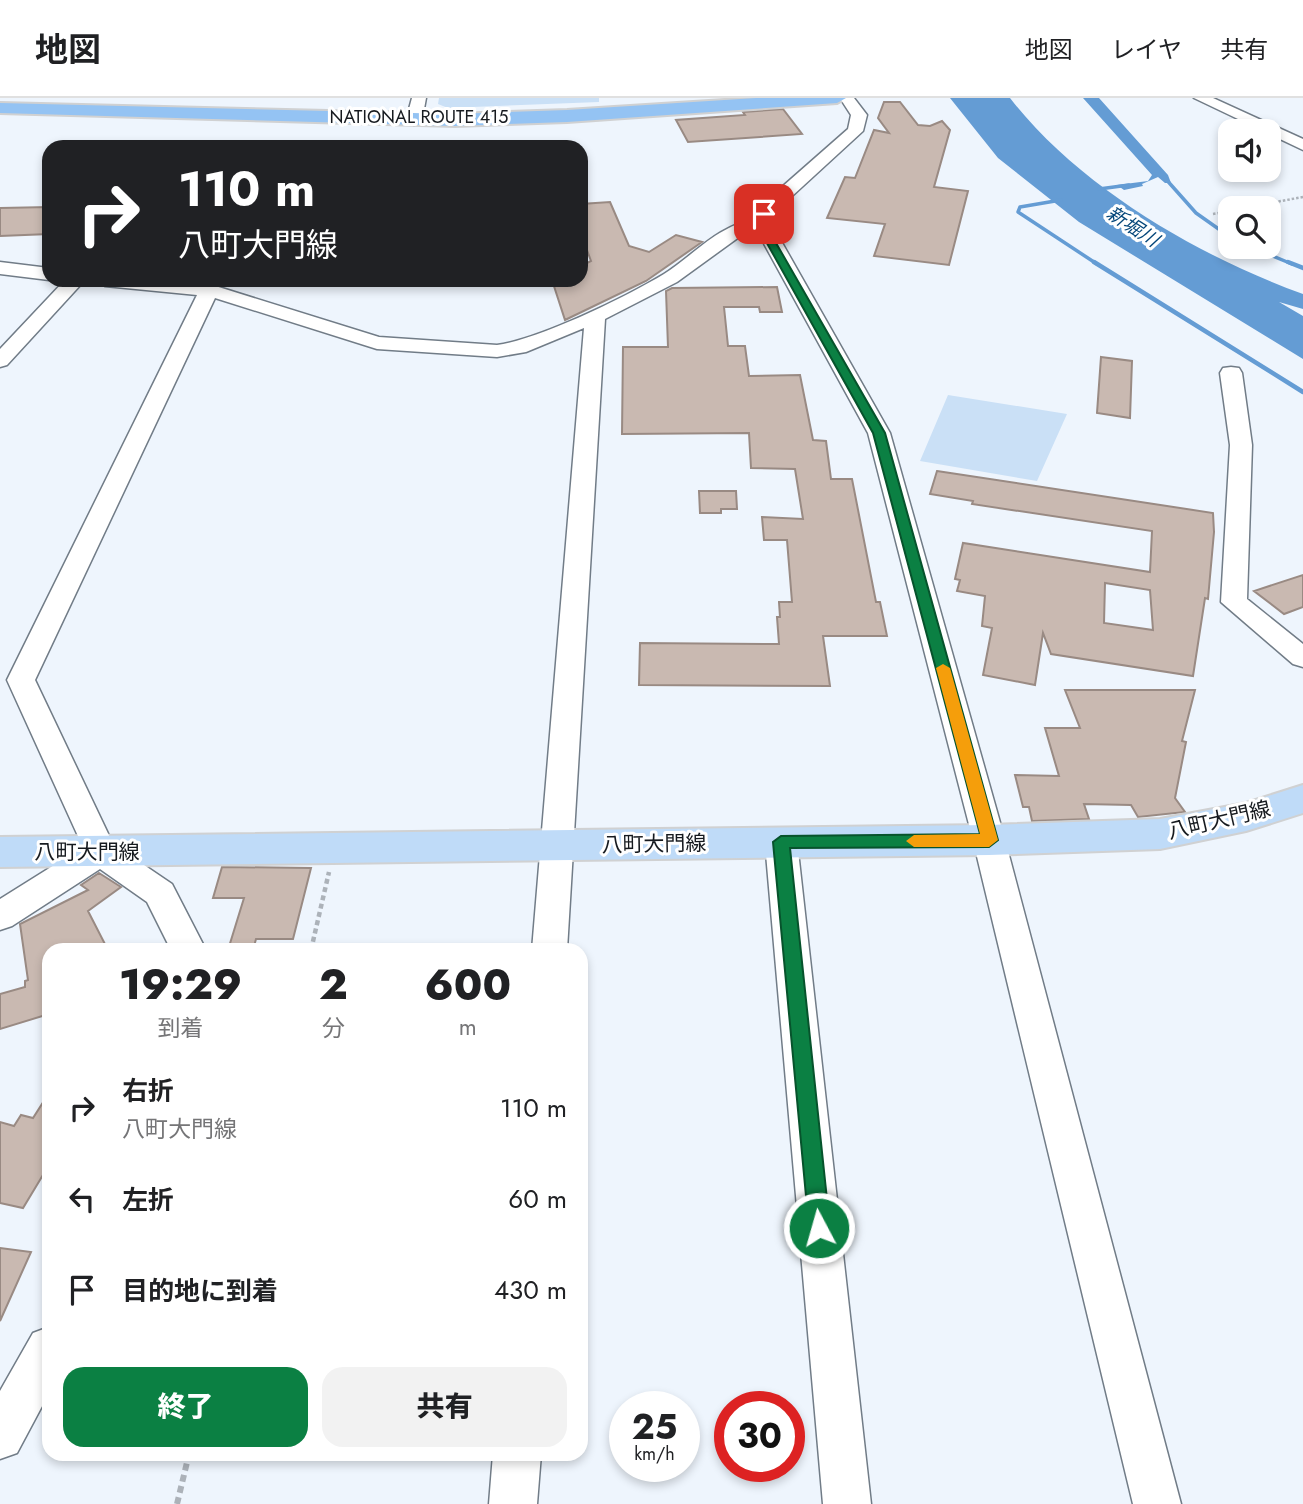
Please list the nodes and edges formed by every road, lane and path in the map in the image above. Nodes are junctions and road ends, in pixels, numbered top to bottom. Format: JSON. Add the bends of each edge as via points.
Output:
{"nodes":[{"id":1,"x":769,"y":98,"type":"edge"},
{"id":2,"x":837,"y":98,"type":"edge"},
{"id":3,"x":848,"y":98,"type":"edge"},
{"id":4,"x":1185,"y":98,"type":"edge"},
{"id":5,"x":1200,"y":98,"type":"edge"},
{"id":6,"x":1223,"y":98,"type":"edge"},
{"id":7,"x":0,"y":106,"type":"edge"},
{"id":8,"x":416,"y":111,"type":"edge"},
{"id":9,"x":1229,"y":119,"type":"edge"},
{"id":10,"x":1303,"y":135,"type":"edge"},
{"id":11,"x":1281,"y":143,"type":"edge"},
{"id":12,"x":1303,"y":145,"type":"edge"},
{"id":13,"x":1303,"y":153,"type":"edge"},
{"id":14,"x":1303,"y":197,"type":"edge"},
{"id":15,"x":1281,"y":201,"type":"edge"},
{"id":16,"x":1218,"y":213,"type":"edge"},
{"id":17,"x":1213,"y":214,"type":"dead end"},
{"id":18,"x":763,"y":225,"type":"junction"},
{"id":19,"x":0,"y":268,"type":"edge"},
{"id":20,"x":42,"y":273,"type":"edge"},
{"id":21,"x":70,"y":287,"type":"edge"},
{"id":22,"x":178,"y":287,"type":"edge"},
{"id":23,"x":209,"y":290,"type":"junction"},
{"id":24,"x":595,"y":316,"type":"junction"},
{"id":25,"x":0,"y":362,"type":"edge"},
{"id":26,"x":1231,"y":373,"type":"dead end"},
{"id":27,"x":1303,"y":658,"type":"edge"},
{"id":28,"x":1303,"y":799,"type":"edge"},
{"id":29,"x":989,"y":840,"type":"junction"},
{"id":30,"x":781,"y":842,"type":"junction"},
{"id":31,"x":557,"y":844,"type":"junction"},
{"id":32,"x":335,"y":848,"type":"junction"},
{"id":33,"x":0,"y":852,"type":"edge"},
{"id":34,"x":101,"y":852,"type":"junction"},
{"id":35,"x":0,"y":916,"type":"edge"},
{"id":36,"x":185,"y":943,"type":"edge"},
{"id":37,"x":313,"y":943,"type":"edge"},
{"id":38,"x":550,"y":943,"type":"edge"},
{"id":39,"x":42,"y":1361,"type":"edge"},
{"id":40,"x":0,"y":1436,"type":"edge"},
{"id":41,"x":187,"y":1461,"type":"edge"},
{"id":42,"x":516,"y":1461,"type":"edge"},
{"id":43,"x":177,"y":1504,"type":"edge"},
{"id":44,"x":513,"y":1504,"type":"edge"},
{"id":45,"x":846,"y":1504,"type":"edge"},
{"id":46,"x":1157,"y":1504,"type":"edge"}],
"edges":[{"from":1,"to":8,"type":"highway","name":"NATIONAL ROUTE 415","via":[[558,111]]},
{"from":2,"to":8,"type":"highway","name":"NATIONAL ROUTE 415","via":[[568,116]]},
{"from":3,"to":18,"type":"street","via":[[859,115],[855,131],[772,205],[764,214]]},
{"from":4,"to":9,"type":"street"},
{"from":5,"to":12,"type":"street"},
{"from":6,"to":10,"type":"street"},
{"from":7,"to":8,"type":"highway","name":"NATIONAL ROUTE 415"},
{"from":11,"to":13,"type":"street"},
{"from":14,"to":15,"type":"path"},
{"from":16,"to":17,"type":"path"},
{"from":18,"to":24,"type":"street","via":[[741,227],[670,278]]},
{"from":18,"to":29,"type":"street","via":[[879,433]]},
{"from":19,"to":20,"type":"street"},
{"from":21,"to":25,"type":"street"},
{"from":22,"to":23,"type":"street"},
{"from":23,"to":24,"type":"street","via":[[377,343],[430,347],[519,348]]},
{"from":23,"to":34,"type":"street","via":[[21,680]]},
{"from":24,"to":31,"type":"street"},
{"from":26,"to":27,"type":"street","via":[[1241,445],[1234,602]]},
{"from":28,"to":29,"type":"main road","name":"八町大門線","via":[[1246,817],[1160,834]]},
{"from":29,"to":30,"type":"main road","name":"八町大門線"},
{"from":29,"to":46,"type":"street"},
{"from":30,"to":31,"type":"main road","name":"八町大門線"},
{"from":30,"to":45,"type":"street"},
{"from":31,"to":32,"type":"main road","name":"八町大門線"},
{"from":31,"to":38,"type":"street"},
{"from":32,"to":34,"type":"main road","name":"八町大門線"},
{"from":32,"to":37,"type":"path"},
{"from":33,"to":34,"type":"main road","name":"八町大門線"},
{"from":34,"to":35,"type":"street"},
{"from":34,"to":36,"type":"street","via":[[160,893]]},
{"from":39,"to":40,"type":"street"},
{"from":41,"to":43,"type":"path"},
{"from":42,"to":44,"type":"street"}]}
